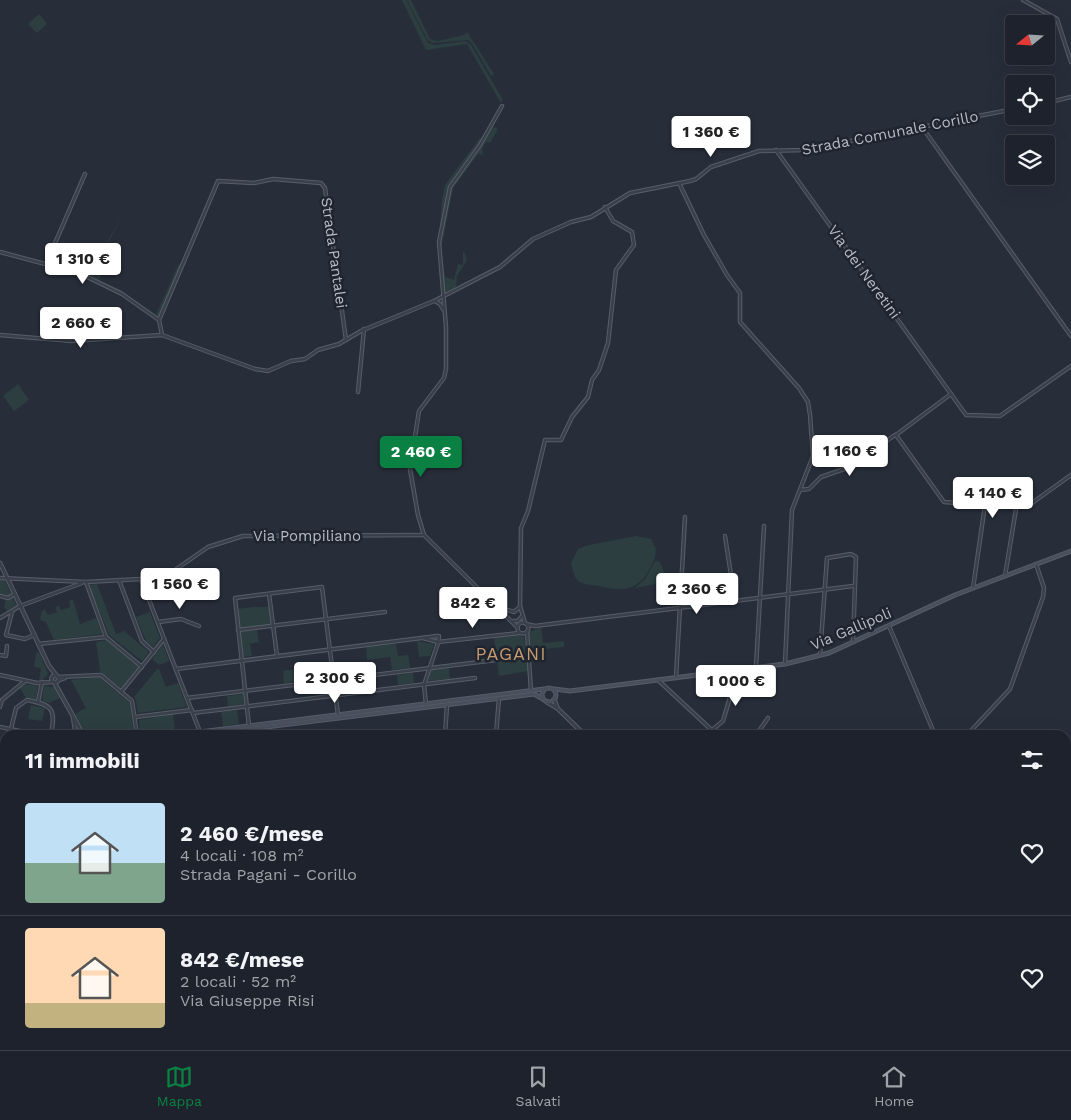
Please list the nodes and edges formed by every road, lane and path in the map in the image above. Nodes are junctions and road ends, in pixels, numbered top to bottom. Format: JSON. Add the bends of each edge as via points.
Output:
{"nodes":[{"id":1,"x":1022,"y":0,"type":"edge"},
{"id":2,"x":1071,"y":62,"type":"edge"},
{"id":3,"x":1071,"y":97,"type":"edge"},
{"id":4,"x":1055,"y":101,"type":"edge"},
{"id":5,"x":502,"y":106,"type":"dead end"},
{"id":6,"x":1005,"y":111,"type":"edge"},
{"id":7,"x":922,"y":127,"type":"junction"},
{"id":8,"x":776,"y":150,"type":"junction"},
{"id":9,"x":85,"y":174,"type":"dead end"},
{"id":10,"x":679,"y":183,"type":"junction"},
{"id":11,"x":605,"y":207,"type":"junction"},
{"id":12,"x":0,"y":252,"type":"edge"},
{"id":13,"x":46,"y":264,"type":"junction"},
{"id":14,"x":443,"y":296,"type":"junction"},
{"id":15,"x":434,"y":301,"type":"junction"},
{"id":16,"x":445,"y":315,"type":"junction"},
{"id":17,"x":159,"y":320,"type":"junction"},
{"id":18,"x":364,"y":329,"type":"junction"},
{"id":19,"x":0,"y":335,"type":"edge"},
{"id":20,"x":162,"y":335,"type":"junction"},
{"id":21,"x":1071,"y":336,"type":"edge"},
{"id":22,"x":346,"y":340,"type":"junction"},
{"id":23,"x":1071,"y":366,"type":"edge"},
{"id":24,"x":358,"y":392,"type":"dead end"},
{"id":25,"x":951,"y":394,"type":"junction"},
{"id":26,"x":896,"y":435,"type":"junction"},
{"id":27,"x":1071,"y":475,"type":"edge"},
{"id":28,"x":800,"y":490,"type":"junction"},
{"id":29,"x":685,"y":517,"type":"dead end"},
{"id":30,"x":764,"y":526,"type":"dead end"},
{"id":31,"x":424,"y":535,"type":"junction"},
{"id":32,"x":725,"y":536,"type":"dead end"},
{"id":33,"x":1071,"y":551,"type":"edge"},
{"id":34,"x":0,"y":563,"type":"edge"},
{"id":35,"x":1036,"y":564,"type":"junction"},
{"id":36,"x":1005,"y":576,"type":"junction"},
{"id":37,"x":0,"y":578,"type":"edge"},
{"id":38,"x":8,"y":579,"type":"junction"},
{"id":39,"x":118,"y":580,"type":"junction"},
{"id":40,"x":86,"y":582,"type":"junction"},
{"id":41,"x":143,"y":584,"type":"junction"},
{"id":42,"x":854,"y":586,"type":"junction"},
{"id":43,"x":973,"y":588,"type":"junction"},
{"id":44,"x":824,"y":590,"type":"junction"},
{"id":45,"x":15,"y":594,"type":"junction"},
{"id":46,"x":269,"y":594,"type":"junction"},
{"id":47,"x":789,"y":594,"type":"junction"},
{"id":48,"x":0,"y":596,"type":"edge"},
{"id":49,"x":760,"y":598,"type":"junction"},
{"id":50,"x":735,"y":601,"type":"junction"},
{"id":51,"x":20,"y":606,"type":"junction"},
{"id":52,"x":497,"y":606,"type":"junction"},
{"id":53,"x":520,"y":606,"type":"junction"},
{"id":54,"x":680,"y":608,"type":"junction"},
{"id":55,"x":12,"y":610,"type":"junction"},
{"id":56,"x":385,"y":612,"type":"dead end"},
{"id":57,"x":522,"y":616,"type":"junction"},
{"id":58,"x":0,"y":618,"type":"edge"},
{"id":59,"x":326,"y":619,"type":"junction"},
{"id":60,"x":511,"y":621,"type":"junction"},
{"id":61,"x":158,"y":622,"type":"junction"},
{"id":62,"x":520,"y":623,"type":"junction"},
{"id":63,"x":526,"y":623,"type":"junction"},
{"id":64,"x":538,"y":625,"type":"junction"},
{"id":65,"x":199,"y":626,"type":"dead end"},
{"id":66,"x":273,"y":626,"type":"junction"},
{"id":67,"x":889,"y":626,"type":"junction"},
{"id":68,"x":517,"y":627,"type":"junction"},
{"id":69,"x":238,"y":630,"type":"junction"},
{"id":70,"x":528,"y":631,"type":"junction"},
{"id":71,"x":510,"y":632,"type":"junction"},
{"id":72,"x":519,"y":633,"type":"junction"},
{"id":73,"x":524,"y":634,"type":"junction"},
{"id":74,"x":34,"y":635,"type":"junction"},
{"id":75,"x":106,"y":637,"type":"junction"},
{"id":76,"x":421,"y":638,"type":"junction"},
{"id":77,"x":526,"y":638,"type":"junction"},
{"id":78,"x":164,"y":639,"type":"junction"},
{"id":79,"x":438,"y":642,"type":"junction"},
{"id":80,"x":853,"y":642,"type":"junction"},
{"id":81,"x":38,"y":644,"type":"junction"},
{"id":82,"x":8,"y":646,"type":"dead end"},
{"id":83,"x":330,"y":650,"type":"junction"},
{"id":84,"x":154,"y":652,"type":"junction"},
{"id":85,"x":0,"y":655,"type":"edge"},
{"id":86,"x":277,"y":656,"type":"junction"},
{"id":87,"x":820,"y":657,"type":"junction"},
{"id":88,"x":242,"y":660,"type":"junction"},
{"id":89,"x":496,"y":660,"type":"dead end"},
{"id":90,"x":785,"y":664,"type":"junction"},
{"id":91,"x":142,"y":667,"type":"junction"},
{"id":92,"x":756,"y":667,"type":"junction"},
{"id":93,"x":176,"y":668,"type":"junction"},
{"id":94,"x":429,"y":668,"type":"junction"},
{"id":95,"x":738,"y":670,"type":"junction"},
{"id":96,"x":0,"y":675,"type":"edge"},
{"id":97,"x":676,"y":677,"type":"junction"},
{"id":98,"x":475,"y":678,"type":"dead end"},
{"id":99,"x":55,"y":680,"type":"junction"},
{"id":100,"x":334,"y":680,"type":"junction"},
{"id":101,"x":658,"y":680,"type":"junction"},
{"id":102,"x":25,"y":681,"type":"junction"},
{"id":103,"x":42,"y":682,"type":"junction"},
{"id":104,"x":424,"y":685,"type":"junction"},
{"id":105,"x":544,"y":689,"type":"junction"},
{"id":106,"x":554,"y":689,"type":"junction"},
{"id":107,"x":245,"y":691,"type":"junction"},
{"id":108,"x":531,"y":691,"type":"junction"},
{"id":109,"x":570,"y":691,"type":"junction"},
{"id":110,"x":121,"y":692,"type":"junction"},
{"id":111,"x":336,"y":696,"type":"junction"},
{"id":112,"x":187,"y":698,"type":"junction"},
{"id":113,"x":499,"y":698,"type":"junction"},
{"id":114,"x":555,"y":698,"type":"junction"},
{"id":115,"x":543,"y":699,"type":"junction"},
{"id":116,"x":38,"y":702,"type":"junction"},
{"id":117,"x":547,"y":702,"type":"junction"},
{"id":118,"x":426,"y":704,"type":"junction"},
{"id":119,"x":447,"y":704,"type":"junction"},
{"id":120,"x":247,"y":706,"type":"junction"},
{"id":121,"x":0,"y":707,"type":"edge"},
{"id":122,"x":557,"y":708,"type":"junction"},
{"id":123,"x":192,"y":711,"type":"junction"},
{"id":124,"x":338,"y":715,"type":"junction"},
{"id":125,"x":73,"y":716,"type":"junction"},
{"id":126,"x":135,"y":717,"type":"junction"},
{"id":127,"x":768,"y":718,"type":"dead end"},
{"id":128,"x":249,"y":726,"type":"junction"},
{"id":129,"x":0,"y":727,"type":"edge"},
{"id":130,"x":11,"y":729,"type":"junction"},
{"id":131,"x":15,"y":730,"type":"edge"},
{"id":132,"x":51,"y":730,"type":"edge"},
{"id":133,"x":75,"y":730,"type":"edge"},
{"id":134,"x":81,"y":730,"type":"edge"},
{"id":135,"x":136,"y":730,"type":"edge"},
{"id":136,"x":199,"y":730,"type":"edge"},
{"id":137,"x":225,"y":730,"type":"edge"},
{"id":138,"x":234,"y":730,"type":"edge"},
{"id":139,"x":445,"y":730,"type":"edge"},
{"id":140,"x":496,"y":730,"type":"edge"},
{"id":141,"x":580,"y":730,"type":"edge"},
{"id":142,"x":712,"y":730,"type":"joint"},
{"id":143,"x":760,"y":730,"type":"edge"},
{"id":144,"x":933,"y":730,"type":"edge"},
{"id":145,"x":972,"y":730,"type":"edge"}],
"edges":[{"from":1,"to":2,"type":"street","via":[[1057,19]]},
{"from":3,"to":4,"type":"street"},
{"from":5,"to":14,"type":"street","via":[[480,145],[450,187],[439,248]]},
{"from":6,"to":7,"type":"street","name":"Strada Comunale Corillo"},
{"from":7,"to":8,"type":"street","name":"Strada Comunale Corillo","via":[[804,150]]},
{"from":7,"to":21,"type":"street"},
{"from":8,"to":10,"type":"street","name":"Strada Comunale Corillo","via":[[758,151],[734,159],[711,167],[696,179]]},
{"from":8,"to":25,"type":"street","name":"Via dei Neretini"},
{"from":9,"to":13,"type":"street"},
{"from":10,"to":11,"type":"street","name":"Strada Comunale Corillo","via":[[631,192]]},
{"from":10,"to":28,"type":"street","via":[[704,235],[740,293],[740,322],[788,374],[808,402],[813,456]]},
{"from":11,"to":14,"type":"street","name":"Strada Comunale Corillo","via":[[592,217],[533,238],[500,267]]},
{"from":11,"to":53,"type":"street","via":[[613,221],[632,232],[634,245],[616,270],[608,344],[588,397],[572,416],[561,440],[545,440],[521,528]]},
{"from":12,"to":13,"type":"street"},
{"from":13,"to":17,"type":"street","via":[[73,271],[122,294]]},
{"from":14,"to":15,"type":"street","name":"Strada Comunale Corillo"},
{"from":14,"to":16,"type":"street"},
{"from":15,"to":16,"type":"street","via":[[440,304]]},
{"from":15,"to":18,"type":"street","name":"Strada Comunale Corillo"},
{"from":16,"to":31,"type":"street","via":[[445,374],[419,410],[410,469]]},
{"from":17,"to":20,"type":"street"},
{"from":17,"to":22,"type":"street","name":"Strada Pantalei","via":[[218,181],[273,179],[321,183],[325,188]]},
{"from":18,"to":22,"type":"street","name":"Strada Comunale Corillo"},
{"from":18,"to":24,"type":"street"},
{"from":19,"to":20,"type":"street","via":[[70,341]]},
{"from":20,"to":22,"type":"street","name":"Strada Comunale Corillo","via":[[266,371],[305,359],[318,350]]},
{"from":23,"to":25,"type":"street","name":"Via dei Neretini","via":[[1000,416],[966,415]]},
{"from":25,"to":26,"type":"street"},
{"from":26,"to":28,"type":"street","via":[[850,467],[821,477],[809,489]]},
{"from":26,"to":43,"type":"street","via":[[944,502],[986,505]]},
{"from":27,"to":36,"type":"street","via":[[1032,503],[1017,503]]},
{"from":28,"to":47,"type":"street","via":[[792,510]]},
{"from":29,"to":54,"type":"street"},
{"from":30,"to":49,"type":"street"},
{"from":31,"to":41,"type":"street","name":"Via Pompiliano","via":[[243,536],[208,547],[162,579]]},
{"from":31,"to":52,"type":"street"},
{"from":32,"to":50,"type":"street"},
{"from":33,"to":35,"type":"main road","name":"Via Gallipoli"},
{"from":34,"to":38,"type":"street"},
{"from":35,"to":36,"type":"main road","name":"Via Gallipoli"},
{"from":35,"to":145,"type":"street","via":[[1044,597],[1010,689]]},
{"from":36,"to":43,"type":"main road","name":"Via Gallipoli"},
{"from":37,"to":38,"type":"street","name":"Via Pompiliano"},
{"from":38,"to":40,"type":"street","name":"Via Pompiliano"},
{"from":38,"to":45,"type":"street"},
{"from":39,"to":40,"type":"street","name":"Via Pompiliano"},
{"from":39,"to":41,"type":"street","name":"Via Pompiliano","via":[[138,578]]},
{"from":39,"to":84,"type":"street","via":[[142,640]]},
{"from":40,"to":51,"type":"street","name":"Via Pompiliano"},
{"from":40,"to":75,"type":"street"},
{"from":41,"to":61,"type":"street"},
{"from":42,"to":44,"type":"street"},
{"from":42,"to":44,"type":"street","via":[[855,555],[827,558]]},
{"from":42,"to":80,"type":"street"},
{"from":43,"to":67,"type":"main road","name":"Via Gallipoli"},
{"from":44,"to":47,"type":"street"},
{"from":44,"to":87,"type":"street"},
{"from":45,"to":48,"type":"street","via":[[8,598]]},
{"from":45,"to":51,"type":"street"},
{"from":46,"to":59,"type":"street","via":[[322,587]]},
{"from":46,"to":66,"type":"street"},
{"from":46,"to":69,"type":"street","via":[[234,600]]},
{"from":47,"to":49,"type":"street"},
{"from":47,"to":90,"type":"street"},
{"from":49,"to":50,"type":"street"},
{"from":49,"to":92,"type":"street"},
{"from":50,"to":54,"type":"street"},
{"from":51,"to":55,"type":"street","name":"Via Pompiliano"},
{"from":51,"to":74,"type":"street"},
{"from":52,"to":53,"type":"street","via":[[514,612]]},
{"from":52,"to":60,"type":"street"},
{"from":53,"to":57,"type":"street"},
{"from":54,"to":64,"type":"street"},
{"from":54,"to":97,"type":"street"},
{"from":55,"to":58,"type":"street","name":"Via Pompiliano"},
{"from":55,"to":74,"type":"street","via":[[6,635],[25,639]]},
{"from":56,"to":59,"type":"street"},
{"from":57,"to":60,"type":"street"},
{"from":57,"to":63,"type":"street"},
{"from":59,"to":66,"type":"street"},
{"from":59,"to":83,"type":"street"},
{"from":60,"to":62,"type":"street"},
{"from":60,"to":68,"type":"street"},
{"from":61,"to":65,"type":"street","via":[[181,619]]},
{"from":61,"to":78,"type":"street"},
{"from":62,"to":63,"type":"street"},
{"from":62,"to":68,"type":"street"},
{"from":63,"to":64,"type":"street"},
{"from":63,"to":70,"type":"street"},
{"from":64,"to":70,"type":"street"},
{"from":66,"to":69,"type":"street"},
{"from":66,"to":86,"type":"street"},
{"from":67,"to":80,"type":"main road","name":"Via Gallipoli"},
{"from":67,"to":144,"type":"street"},
{"from":68,"to":71,"type":"street"},
{"from":68,"to":72,"type":"street"},
{"from":69,"to":88,"type":"street"},
{"from":70,"to":73,"type":"street"},
{"from":70,"to":77,"type":"street"},
{"from":71,"to":72,"type":"street"},
{"from":71,"to":79,"type":"street"},
{"from":72,"to":73,"type":"street"},
{"from":73,"to":77,"type":"street"},
{"from":74,"to":81,"type":"street"},
{"from":75,"to":81,"type":"street"},
{"from":75,"to":91,"type":"street"},
{"from":76,"to":79,"type":"street"},
{"from":76,"to":79,"type":"street","via":[[439,636]]},
{"from":76,"to":83,"type":"street"},
{"from":77,"to":108,"type":"street"},
{"from":78,"to":84,"type":"street"},
{"from":78,"to":93,"type":"street"},
{"from":79,"to":94,"type":"street"},
{"from":80,"to":87,"type":"main road","name":"Via Gallipoli"},
{"from":81,"to":99,"type":"street"},
{"from":82,"to":85,"type":"street","via":[[6,656]]},
{"from":83,"to":86,"type":"street"},
{"from":83,"to":100,"type":"street"},
{"from":84,"to":91,"type":"street"},
{"from":86,"to":88,"type":"street"},
{"from":87,"to":90,"type":"main road","name":"Via Gallipoli"},
{"from":88,"to":93,"type":"street"},
{"from":88,"to":107,"type":"street"},
{"from":89,"to":94,"type":"street"},
{"from":90,"to":92,"type":"main road","name":"Via Gallipoli"},
{"from":91,"to":110,"type":"street"},
{"from":92,"to":95,"type":"main road","name":"Via Gallipoli"},
{"from":93,"to":112,"type":"street"},
{"from":94,"to":100,"type":"street"},
{"from":94,"to":104,"type":"street"},
{"from":95,"to":97,"type":"main road","name":"Via Gallipoli"},
{"from":95,"to":142,"type":"street","via":[[723,720]]},
{"from":96,"to":102,"type":"street"},
{"from":97,"to":101,"type":"main road","name":"Via Gallipoli"},
{"from":98,"to":104,"type":"street"},
{"from":99,"to":103,"type":"street"},
{"from":99,"to":110,"type":"street","via":[[100,674]]},
{"from":99,"to":125,"type":"street"},
{"from":100,"to":107,"type":"street"},
{"from":100,"to":111,"type":"street"},
{"from":101,"to":109,"type":"main road","name":"Via Gallipoli"},
{"from":101,"to":142,"type":"street"},
{"from":102,"to":103,"type":"street"},
{"from":102,"to":121,"type":"street","via":[[2,700]]},
{"from":103,"to":116,"type":"street"},
{"from":104,"to":111,"type":"street"},
{"from":104,"to":118,"type":"street"},
{"from":105,"to":106,"type":"main road","name":"Via Gallipoli"},
{"from":105,"to":108,"type":"main road","name":"Via Gallipoli"},
{"from":105,"to":115,"type":"main road"},
{"from":106,"to":109,"type":"main road","name":"Via Gallipoli"},
{"from":106,"to":114,"type":"main road"},
{"from":107,"to":112,"type":"street"},
{"from":107,"to":120,"type":"street"},
{"from":108,"to":118,"type":"main road","name":"Via Gallipoli"},
{"from":109,"to":114,"type":"main road","name":"Via Gallipoli"},
{"from":110,"to":126,"type":"street","via":[[132,701]]},
{"from":111,"to":120,"type":"street"},
{"from":111,"to":124,"type":"street"},
{"from":112,"to":123,"type":"street"},
{"from":113,"to":115,"type":"main road","via":[[534,694]]},
{"from":113,"to":119,"type":"main road"},
{"from":113,"to":140,"type":"street"},
{"from":114,"to":117,"type":"main road","name":"Via Gallipoli"},
{"from":114,"to":122,"type":"street"},
{"from":115,"to":117,"type":"main road"},
{"from":116,"to":130,"type":"street","via":[[27,700],[18,707]]},
{"from":116,"to":132,"type":"street","via":[[48,705],[53,713]]},
{"from":117,"to":122,"type":"street"},
{"from":118,"to":124,"type":"main road","name":"Via Gallipoli"},
{"from":119,"to":138,"type":"main road"},
{"from":119,"to":139,"type":"street"},
{"from":120,"to":123,"type":"street"},
{"from":120,"to":128,"type":"street"},
{"from":122,"to":141,"type":"street"},
{"from":123,"to":126,"type":"street"},
{"from":123,"to":136,"type":"street"},
{"from":124,"to":128,"type":"main road","name":"Via Gallipoli"},
{"from":125,"to":133,"type":"street"},
{"from":125,"to":134,"type":"street"},
{"from":126,"to":135,"type":"street"},
{"from":127,"to":143,"type":"street"},
{"from":128,"to":137,"type":"main road","name":"Via Gallipoli"},
{"from":129,"to":130,"type":"street"},
{"from":130,"to":131,"type":"street"}]}
